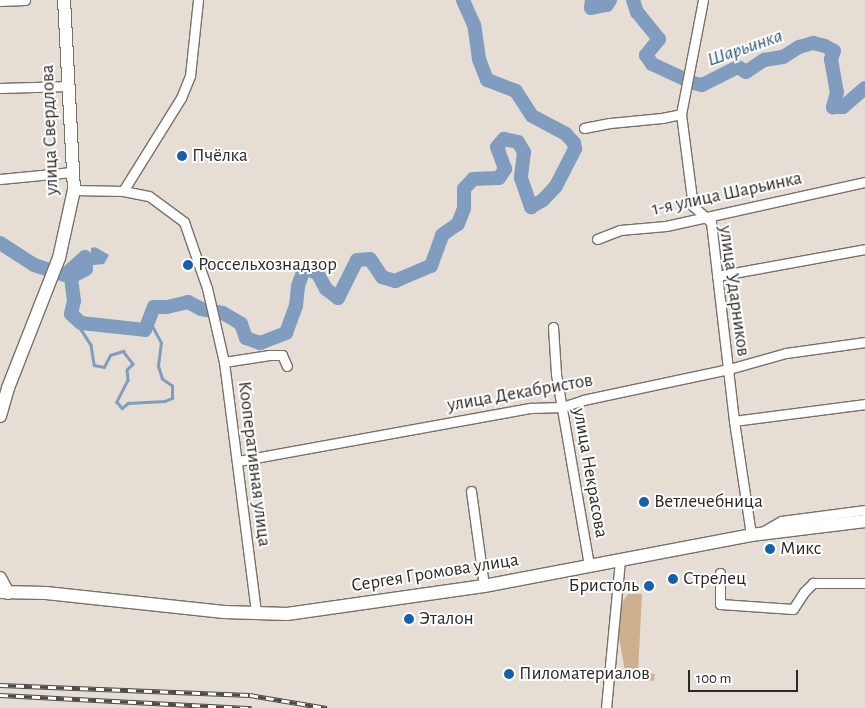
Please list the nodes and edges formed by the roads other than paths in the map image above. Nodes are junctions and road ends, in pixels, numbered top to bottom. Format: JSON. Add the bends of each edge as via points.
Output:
{"nodes":[{"id":1,"x":25,"y":0,"type":"edge"},
{"id":2,"x":64,"y":0,"type":"edge"},
{"id":3,"x":198,"y":0,"type":"edge"},
{"id":4,"x":703,"y":0,"type":"edge"},
{"id":5,"x":0,"y":1,"type":"edge"},
{"id":6,"x":68,"y":86,"type":"junction"},
{"id":7,"x":0,"y":88,"type":"edge"},
{"id":8,"x":681,"y":114,"type":"junction"},
{"id":9,"x":584,"y":128,"type":"dead end"},
{"id":10,"x":72,"y":172,"type":"junction"},
{"id":11,"x":0,"y":179,"type":"edge"},
{"id":12,"x":865,"y":182,"type":"edge"},
{"id":13,"x":74,"y":190,"type":"junction"},
{"id":14,"x":123,"y":191,"type":"junction"},
{"id":15,"x":703,"y":217,"type":"junction"},
{"id":16,"x":597,"y":239,"type":"dead end"},
{"id":17,"x":865,"y":249,"type":"edge"},
{"id":18,"x":718,"y":276,"type":"junction"},
{"id":19,"x":554,"y":327,"type":"dead end"},
{"id":20,"x":865,"y":342,"type":"edge"},
{"id":21,"x":224,"y":362,"type":"junction"},
{"id":22,"x":287,"y":366,"type":"dead end"},
{"id":23,"x":729,"y":369,"type":"junction"},
{"id":24,"x":865,"y":404,"type":"edge"},
{"id":25,"x":562,"y":407,"type":"junction"},
{"id":26,"x":0,"y":416,"type":"edge"},
{"id":27,"x":734,"y":421,"type":"junction"},
{"id":28,"x":238,"y":461,"type":"junction"},
{"id":29,"x":472,"y":491,"type":"dead end"},
{"id":30,"x":865,"y":510,"type":"edge"},
{"id":31,"x":865,"y":521,"type":"edge"},
{"id":32,"x":755,"y":535,"type":"junction"},
{"id":33,"x":620,"y":559,"type":"junction"},
{"id":34,"x":589,"y":565,"type":"junction"},
{"id":35,"x":720,"y":573,"type":"dead end"},
{"id":36,"x":0,"y":578,"type":"edge"},
{"id":37,"x":865,"y":583,"type":"edge"},
{"id":38,"x":484,"y":586,"type":"junction"},
{"id":39,"x":4,"y":592,"type":"edge"},
{"id":40,"x":256,"y":613,"type":"junction"},
{"id":41,"x":606,"y":708,"type":"edge"}],
"edges":[{"from":1,"to":5,"type":"street"},
{"from":2,"to":6,"type":"street","name":"улица Свердлова"},
{"from":3,"to":14,"type":"street","via":[[190,76],[181,98]]},
{"from":4,"to":8,"type":"street","name":"улица Ударников"},
{"from":6,"to":7,"type":"street"},
{"from":6,"to":10,"type":"street","name":"улица Свердлова"},
{"from":8,"to":9,"type":"street"},
{"from":8,"to":15,"type":"street","name":"улица Ударников","via":[[693,206]]},
{"from":10,"to":11,"type":"street"},
{"from":10,"to":13,"type":"street","name":"улица Свердлова"},
{"from":12,"to":15,"type":"street","name":"1-я улица Шарьинка"},
{"from":13,"to":14,"type":"street","name":"Кооперативная улица"},
{"from":13,"to":26,"type":"street","name":"улица Свердлова","via":[[59,258]]},
{"from":14,"to":21,"type":"street","name":"Кооперативная улица","via":[[148,196],[184,222],[213,312]]},
{"from":15,"to":16,"type":"street","name":"1-я улица Шарьинка","via":[[666,226],[620,230]]},
{"from":15,"to":18,"type":"street","name":"улица Ударников","via":[[711,222]]},
{"from":17,"to":18,"type":"street"},
{"from":18,"to":23,"type":"street","name":"улица Ударников"},
{"from":19,"to":25,"type":"street","name":"улица Некрасова","via":[[556,374]]},
{"from":20,"to":23,"type":"street","name":"улица Декабристов","via":[[786,354]]},
{"from":21,"to":22,"type":"street","via":[[275,355],[282,356]]},
{"from":21,"to":28,"type":"street","name":"Кооперативная улица"},
{"from":23,"to":25,"type":"street","name":"улица Декабристов"},
{"from":23,"to":27,"type":"street","name":"улица Ударников"},
{"from":24,"to":27,"type":"street"},
{"from":25,"to":28,"type":"street","name":"улица Декабристов","via":[[531,408]]},
{"from":25,"to":34,"type":"street","name":"улица Некрасова"},
{"from":27,"to":32,"type":"street","name":"улица Ударников"},
{"from":28,"to":40,"type":"street","name":"Кооперативная улица"},
{"from":29,"to":38,"type":"street"},
{"from":30,"to":32,"type":"street","via":[[781,520]]},
{"from":31,"to":32,"type":"street","name":"Сергея Громова улица"},
{"from":32,"to":33,"type":"street","name":"Сергея Громова улица"},
{"from":33,"to":34,"type":"street","name":"Сергея Громова улица"},
{"from":33,"to":41,"type":"street"},
{"from":34,"to":38,"type":"street","name":"Сергея Громова улица"},
{"from":35,"to":37,"type":"street","via":[[720,604],[794,609],[813,583]]},
{"from":36,"to":39,"type":"street"},
{"from":38,"to":40,"type":"street","name":"Сергея Громова улица","via":[[287,614]]},
{"from":39,"to":40,"type":"street","name":"Сергея Громова улица"}]}
